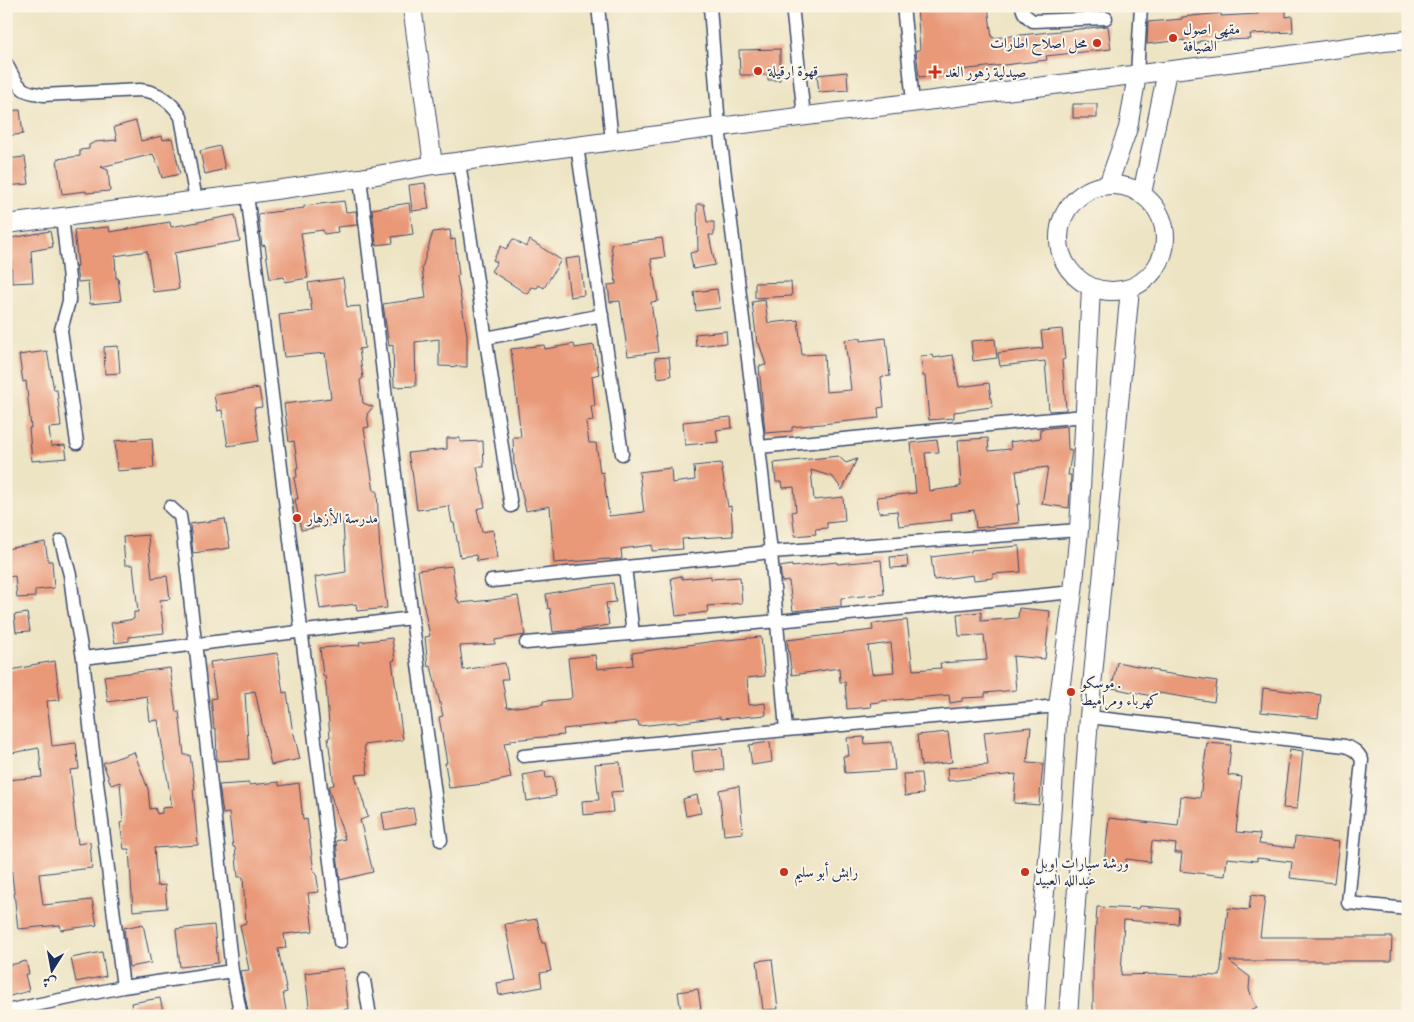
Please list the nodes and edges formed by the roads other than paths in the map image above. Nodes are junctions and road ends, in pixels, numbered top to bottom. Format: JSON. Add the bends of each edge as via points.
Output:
{"nodes":[{"id":1,"x":412,"y":6,"type":"edge"},
{"id":2,"x":598,"y":6,"type":"edge"},
{"id":3,"x":710,"y":6,"type":"edge"},
{"id":4,"x":792,"y":6,"type":"edge"},
{"id":5,"x":903,"y":6,"type":"edge"},
{"id":6,"x":1022,"y":6,"type":"edge"},
{"id":7,"x":1141,"y":6,"type":"edge"},
{"id":8,"x":1106,"y":18,"type":"dead end"},
{"id":9,"x":1408,"y":40,"type":"edge"},
{"id":10,"x":6,"y":63,"type":"edge"},
{"id":11,"x":1168,"y":71,"type":"junction"},
{"id":12,"x":1136,"y":74,"type":"junction"},
{"id":13,"x":913,"y":102,"type":"junction"},
{"id":14,"x":804,"y":116,"type":"junction"},
{"id":15,"x":719,"y":127,"type":"junction"},
{"id":16,"x":612,"y":141,"type":"junction"},
{"id":17,"x":577,"y":146,"type":"junction"},
{"id":18,"x":459,"y":162,"type":"junction"},
{"id":19,"x":433,"y":165,"type":"junction"},
{"id":20,"x":360,"y":178,"type":"junction"},
{"id":21,"x":1108,"y":185,"type":"junction"},
{"id":22,"x":247,"y":194,"type":"junction"},
{"id":23,"x":1142,"y":194,"type":"junction"},
{"id":24,"x":196,"y":200,"type":"junction"},
{"id":25,"x":62,"y":217,"type":"junction"},
{"id":26,"x":6,"y":224,"type":"edge"},
{"id":27,"x":1092,"y":288,"type":"junction"},
{"id":28,"x":1130,"y":289,"type":"junction"},
{"id":29,"x":602,"y":315,"type":"junction"},
{"id":30,"x":486,"y":338,"type":"junction"},
{"id":31,"x":1084,"y":416,"type":"junction"},
{"id":32,"x":77,"y":443,"type":"dead end"},
{"id":33,"x":760,"y":446,"type":"junction"},
{"id":34,"x":622,"y":454,"type":"dead end"},
{"id":35,"x":511,"y":506,"type":"dead end"},
{"id":36,"x":170,"y":507,"type":"dead end"},
{"id":37,"x":1078,"y":530,"type":"junction"},
{"id":38,"x":61,"y":541,"type":"dead end"},
{"id":39,"x":772,"y":552,"type":"junction"},
{"id":40,"x":625,"y":567,"type":"junction"},
{"id":41,"x":491,"y":581,"type":"dead end"},
{"id":42,"x":1073,"y":592,"type":"junction"},
{"id":43,"x":412,"y":618,"type":"junction"},
{"id":44,"x":778,"y":621,"type":"junction"},
{"id":45,"x":301,"y":632,"type":"junction"},
{"id":46,"x":633,"y":634,"type":"junction"},
{"id":47,"x":526,"y":643,"type":"dead end"},
{"id":48,"x":195,"y":645,"type":"junction"},
{"id":49,"x":83,"y":658,"type":"junction"},
{"id":50,"x":1058,"y":706,"type":"junction"},
{"id":51,"x":1089,"y":717,"type":"junction"},
{"id":52,"x":786,"y":730,"type":"junction"},
{"id":53,"x":523,"y":756,"type":"dead end"},
{"id":54,"x":441,"y":840,"type":"dead end"},
{"id":55,"x":1408,"y":909,"type":"edge"},
{"id":56,"x":340,"y":942,"type":"dead end"},
{"id":57,"x":232,"y":971,"type":"junction"},
{"id":58,"x":364,"y":980,"type":"dead end"},
{"id":59,"x":123,"y":987,"type":"junction"},
{"id":60,"x":6,"y":1011,"type":"edge"},
{"id":61,"x":241,"y":1016,"type":"edge"},
{"id":62,"x":370,"y":1016,"type":"edge"},
{"id":63,"x":1036,"y":1016,"type":"edge"},
{"id":64,"x":1068,"y":1016,"type":"edge"}],
"edges":[{"from":1,"to":19,"type":"street"},
{"from":2,"to":16,"type":"street"},
{"from":3,"to":15,"type":"street"},
{"from":4,"to":14,"type":"street"},
{"from":5,"to":13,"type":"street"},
{"from":6,"to":8,"type":"street","via":[[1027,18],[1033,21]]},
{"from":7,"to":12,"type":"street"},
{"from":9,"to":11,"type":"street"},
{"from":10,"to":24,"type":"street","via":[[22,89],[44,95],[140,90],[158,94],[176,108],[181,117]]},
{"from":11,"to":12,"type":"street"},
{"from":11,"to":23,"type":"street"},
{"from":12,"to":13,"type":"street"},
{"from":12,"to":21,"type":"street","via":[[1128,128]]},
{"from":13,"to":14,"type":"street"},
{"from":14,"to":15,"type":"street"},
{"from":15,"to":16,"type":"street"},
{"from":15,"to":33,"type":"street"},
{"from":16,"to":17,"type":"street"},
{"from":17,"to":18,"type":"street"},
{"from":17,"to":29,"type":"street"},
{"from":18,"to":19,"type":"street"},
{"from":18,"to":30,"type":"street"},
{"from":19,"to":20,"type":"street"},
{"from":20,"to":22,"type":"street"},
{"from":20,"to":43,"type":"street"},
{"from":21,"to":23,"type":"street","via":[[1126,186]]},
{"from":21,"to":27,"type":"street","via":[[1092,188],[1078,196],[1060,222],[1060,254],[1078,280]]},
{"from":22,"to":24,"type":"street"},
{"from":22,"to":45,"type":"street"},
{"from":23,"to":28,"type":"street","via":[[1155,206],[1163,220],[1164,254],[1145,281]]},
{"from":24,"to":25,"type":"street"},
{"from":25,"to":26,"type":"street"},
{"from":25,"to":32,"type":"street","via":[[70,279],[69,301],[61,330]]},
{"from":27,"to":28,"type":"street","via":[[1104,292]]},
{"from":27,"to":31,"type":"street"},
{"from":28,"to":51,"type":"street"},
{"from":29,"to":30,"type":"street"},
{"from":29,"to":34,"type":"street"},
{"from":30,"to":35,"type":"street"},
{"from":31,"to":33,"type":"street"},
{"from":31,"to":37,"type":"street"},
{"from":33,"to":39,"type":"street"},
{"from":36,"to":48,"type":"street","via":[[180,516]]},
{"from":37,"to":39,"type":"street"},
{"from":37,"to":42,"type":"street"},
{"from":38,"to":49,"type":"street","via":[[70,575]]},
{"from":39,"to":40,"type":"street"},
{"from":39,"to":44,"type":"street"},
{"from":40,"to":41,"type":"street"},
{"from":40,"to":46,"type":"street"},
{"from":42,"to":44,"type":"street"},
{"from":42,"to":50,"type":"street"},
{"from":43,"to":45,"type":"street"},
{"from":43,"to":54,"type":"street"},
{"from":44,"to":46,"type":"street"},
{"from":44,"to":52,"type":"street"},
{"from":45,"to":48,"type":"street"},
{"from":45,"to":56,"type":"street"},
{"from":46,"to":47,"type":"street"},
{"from":48,"to":49,"type":"street"},
{"from":48,"to":57,"type":"street"},
{"from":49,"to":59,"type":"street"},
{"from":50,"to":52,"type":"street"},
{"from":50,"to":63,"type":"street"},
{"from":51,"to":55,"type":"street","via":[[1353,748],[1362,760],[1348,903]]},
{"from":51,"to":64,"type":"street"},
{"from":52,"to":53,"type":"street"},
{"from":57,"to":59,"type":"street"},
{"from":57,"to":61,"type":"street"},
{"from":58,"to":62,"type":"street"},
{"from":59,"to":60,"type":"street"}]}
